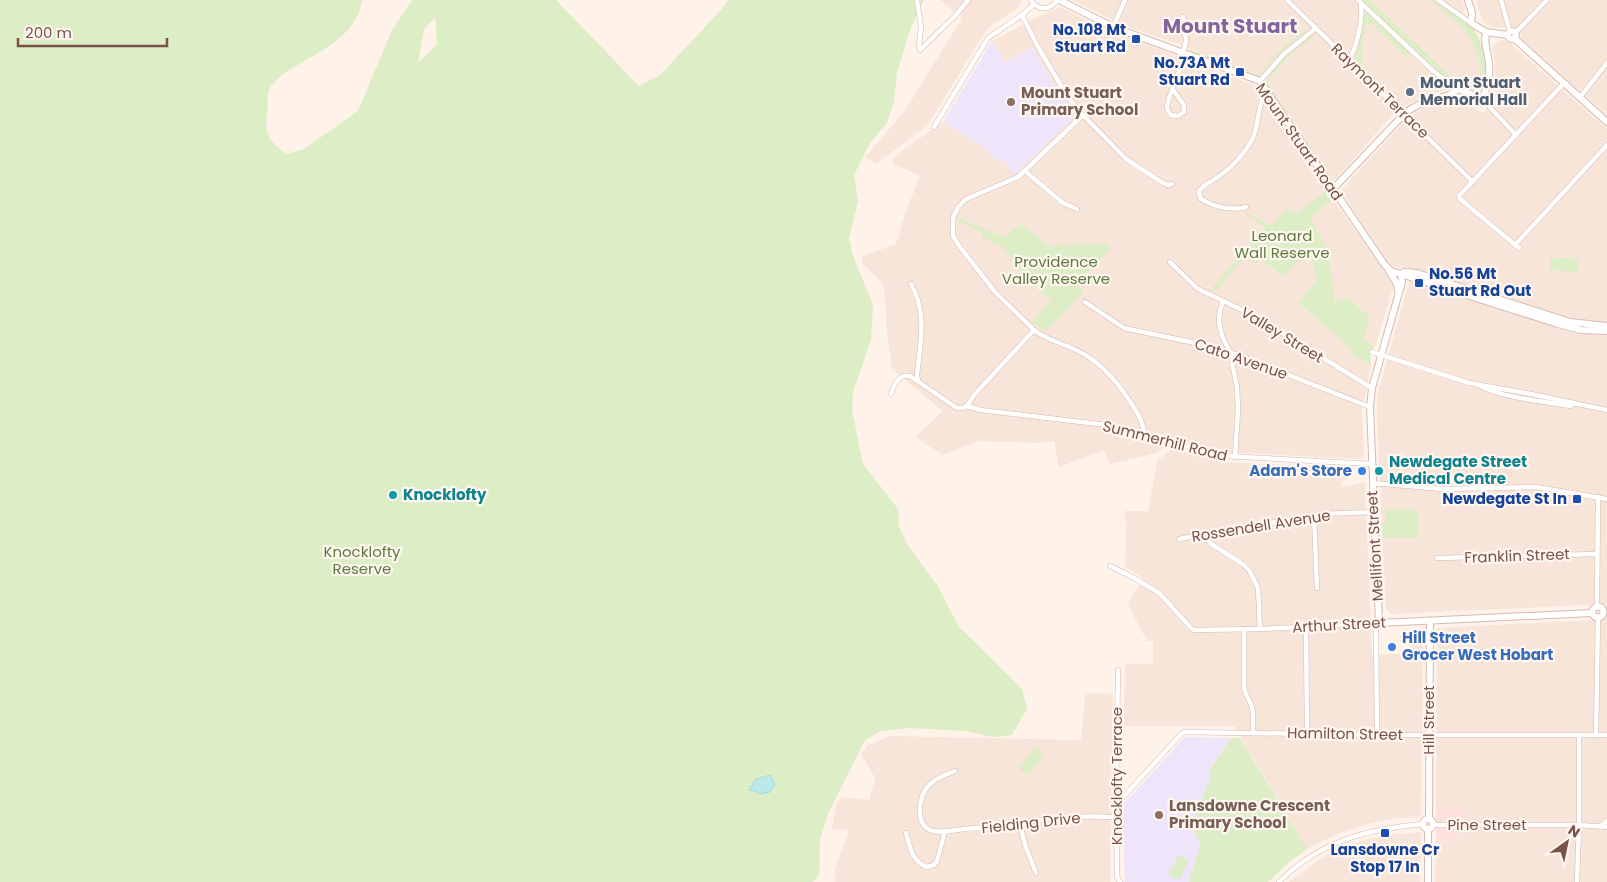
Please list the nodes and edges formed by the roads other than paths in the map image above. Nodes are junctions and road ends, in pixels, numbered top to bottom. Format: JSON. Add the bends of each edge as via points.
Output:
{"nodes":[{"id":1,"x":917,"y":0,"type":"edge"},
{"id":2,"x":968,"y":0,"type":"edge"},
{"id":3,"x":1058,"y":0,"type":"edge"},
{"id":4,"x":1125,"y":0,"type":"edge"},
{"id":5,"x":1287,"y":0,"type":"edge"},
{"id":6,"x":1438,"y":0,"type":"edge"},
{"id":7,"x":1468,"y":0,"type":"edge"},
{"id":8,"x":1500,"y":0,"type":"edge"},
{"id":9,"x":1547,"y":0,"type":"edge"},
{"id":10,"x":1032,"y":2,"type":"edge"},
{"id":11,"x":1359,"y":2,"type":"edge"},
{"id":12,"x":1022,"y":15,"type":"junction"},
{"id":13,"x":1183,"y":17,"type":"dead end"},
{"id":14,"x":1471,"y":23,"type":"junction"},
{"id":15,"x":1113,"y":27,"type":"junction"},
{"id":16,"x":1316,"y":28,"type":"junction"},
{"id":17,"x":1486,"y":32,"type":"junction"},
{"id":18,"x":1512,"y":34,"type":"junction"},
{"id":19,"x":1184,"y":53,"type":"junction"},
{"id":20,"x":1348,"y":60,"type":"junction"},
{"id":21,"x":1607,"y":64,"type":"edge"},
{"id":22,"x":1260,"y":81,"type":"junction"},
{"id":23,"x":1564,"y":83,"type":"junction"},
{"id":24,"x":1458,"y":89,"type":"junction"},
{"id":25,"x":1173,"y":90,"type":"junction"},
{"id":26,"x":1268,"y":92,"type":"junction"},
{"id":27,"x":1580,"y":97,"type":"junction"},
{"id":28,"x":1482,"y":99,"type":"junction"},
{"id":29,"x":1403,"y":114,"type":"junction"},
{"id":30,"x":1083,"y":116,"type":"junction"},
{"id":31,"x":1607,"y":122,"type":"edge"},
{"id":32,"x":934,"y":127,"type":"dead end"},
{"id":33,"x":1516,"y":135,"type":"junction"},
{"id":34,"x":1607,"y":145,"type":"edge"},
{"id":35,"x":1024,"y":171,"type":"junction"},
{"id":36,"x":1473,"y":182,"type":"junction"},
{"id":37,"x":1172,"y":184,"type":"dead end"},
{"id":38,"x":1333,"y":189,"type":"junction"},
{"id":39,"x":1246,"y":207,"type":"dead end"},
{"id":40,"x":1077,"y":209,"type":"dead end"},
{"id":41,"x":1170,"y":262,"type":"dead end"},
{"id":42,"x":1387,"y":268,"type":"junction"},
{"id":43,"x":1401,"y":274,"type":"junction"},
{"id":44,"x":911,"y":284,"type":"dead end"},
{"id":45,"x":1397,"y":284,"type":"junction"},
{"id":46,"x":1398,"y":292,"type":"junction"},
{"id":47,"x":1085,"y":302,"type":"dead end"},
{"id":48,"x":1224,"y":302,"type":"junction"},
{"id":49,"x":1607,"y":326,"type":"edge"},
{"id":50,"x":1034,"y":330,"type":"junction"},
{"id":51,"x":1607,"y":331,"type":"edge"},
{"id":52,"x":1230,"y":352,"type":"junction"},
{"id":53,"x":1372,"y":352,"type":"dead end"},
{"id":54,"x":1382,"y":355,"type":"junction"},
{"id":55,"x":918,"y":381,"type":"junction"},
{"id":56,"x":1372,"y":388,"type":"junction"},
{"id":57,"x":892,"y":394,"type":"dead end"},
{"id":58,"x":967,"y":406,"type":"junction"},
{"id":59,"x":1370,"y":407,"type":"junction"},
{"id":60,"x":1607,"y":410,"type":"edge"},
{"id":61,"x":1144,"y":434,"type":"junction"},
{"id":62,"x":1235,"y":458,"type":"junction"},
{"id":63,"x":1371,"y":464,"type":"junction"},
{"id":64,"x":1372,"y":483,"type":"junction"},
{"id":65,"x":1598,"y":497,"type":"junction"},
{"id":66,"x":1607,"y":499,"type":"edge"},
{"id":67,"x":1374,"y":512,"type":"junction"},
{"id":68,"x":1314,"y":515,"type":"junction"},
{"id":69,"x":1205,"y":534,"type":"junction"},
{"id":70,"x":1179,"y":539,"type":"dead end"},
{"id":71,"x":1598,"y":554,"type":"junction"},
{"id":72,"x":1437,"y":558,"type":"dead end"},
{"id":73,"x":1110,"y":566,"type":"dead end"},
{"id":74,"x":1317,"y":588,"type":"dead end"},
{"id":75,"x":1597,"y":607,"type":"junction"},
{"id":76,"x":1605,"y":612,"type":"edge"},
{"id":77,"x":1592,"y":613,"type":"junction"},
{"id":78,"x":1598,"y":618,"type":"junction"},
{"id":79,"x":1430,"y":621,"type":"junction"},
{"id":80,"x":1377,"y":623,"type":"junction"},
{"id":81,"x":1306,"y":627,"type":"junction"},
{"id":82,"x":1244,"y":629,"type":"junction"},
{"id":83,"x":1260,"y":629,"type":"junction"},
{"id":84,"x":1118,"y":670,"type":"dead end"},
{"id":85,"x":1253,"y":732,"type":"junction"},
{"id":86,"x":1307,"y":733,"type":"junction"},
{"id":87,"x":1377,"y":735,"type":"junction"},
{"id":88,"x":1428,"y":735,"type":"junction"},
{"id":89,"x":1579,"y":735,"type":"junction"},
{"id":90,"x":1596,"y":735,"type":"junction"},
{"id":91,"x":1607,"y":735,"type":"edge"},
{"id":92,"x":955,"y":771,"type":"dead end"},
{"id":93,"x":1116,"y":805,"type":"junction"},
{"id":94,"x":1116,"y":817,"type":"junction"},
{"id":95,"x":1607,"y":822,"type":"edge"},
{"id":96,"x":1020,"y":824,"type":"junction"},
{"id":97,"x":1428,"y":824,"type":"junction"},
{"id":98,"x":1579,"y":825,"type":"junction"},
{"id":99,"x":1601,"y":826,"type":"junction"},
{"id":100,"x":1607,"y":827,"type":"edge"},
{"id":101,"x":945,"y":831,"type":"junction"},
{"id":102,"x":906,"y":833,"type":"dead end"},
{"id":103,"x":1036,"y":873,"type":"dead end"},
{"id":104,"x":1120,"y":882,"type":"edge"},
{"id":105,"x":1279,"y":882,"type":"edge"},
{"id":106,"x":1428,"y":882,"type":"edge"},
{"id":107,"x":1577,"y":882,"type":"edge"}],
"edges":[{"from":1,"to":2,"type":"street","via":[[922,27],[920,50]]},
{"from":3,"to":10,"type":"street","via":[[1047,8]]},
{"from":3,"to":15,"type":"street","name":"Mount Stuart Road"},
{"from":4,"to":15,"type":"street"},
{"from":5,"to":16,"type":"street","name":"Raymont Terrace"},
{"from":6,"to":14,"type":"street"},
{"from":7,"to":14,"type":"street"},
{"from":8,"to":18,"type":"street"},
{"from":9,"to":18,"type":"street"},
{"from":10,"to":12,"type":"street"},
{"from":11,"to":20,"type":"street","via":[[1361,14],[1354,50]]},
{"from":11,"to":24,"type":"street","via":[[1432,71]]},
{"from":12,"to":30,"type":"street","via":[[1067,96]]},
{"from":12,"to":32,"type":"street","via":[[988,38]]},
{"from":13,"to":19,"type":"street"},
{"from":14,"to":17,"type":"street"},
{"from":15,"to":19,"type":"street","name":"Mount Stuart Road"},
{"from":16,"to":20,"type":"street","name":"Raymont Terrace"},
{"from":16,"to":22,"type":"street","via":[[1284,54]]},
{"from":17,"to":18,"type":"street"},
{"from":17,"to":28,"type":"street","via":[[1490,76]]},
{"from":18,"to":23,"type":"street"},
{"from":19,"to":22,"type":"street","name":"Mount Stuart Road"},
{"from":19,"to":25,"type":"street"},
{"from":20,"to":29,"type":"street","name":"Raymont Terrace"},
{"from":21,"to":27,"type":"street"},
{"from":22,"to":26,"type":"street","name":"Mount Stuart Road"},
{"from":23,"to":27,"type":"street"},
{"from":23,"to":33,"type":"street"},
{"from":24,"to":28,"type":"street"},
{"from":24,"to":29,"type":"street"},
{"from":25,"to":25,"type":"street","via":[[1184,105],[1184,112],[1178,116],[1167,110]]},
{"from":26,"to":38,"type":"street","name":"Mount Stuart Road"},
{"from":26,"to":39,"type":"street","via":[[1263,97],[1256,132],[1249,145],[1230,167],[1199,191],[1204,201],[1240,211]]},
{"from":27,"to":31,"type":"street"},
{"from":28,"to":33,"type":"street"},
{"from":29,"to":36,"type":"street","name":"Raymont Terrace"},
{"from":29,"to":38,"type":"street"},
{"from":30,"to":35,"type":"street"},
{"from":30,"to":37,"type":"street","via":[[1130,163],[1162,183]]},
{"from":33,"to":36,"type":"street"},
{"from":34,"to":36,"type":"street","via":[[1518,244],[1460,199],[1459,196]]},
{"from":35,"to":40,"type":"street","via":[[1062,203]]},
{"from":35,"to":50,"type":"street","via":[[1010,182],[966,199],[958,207],[952,223],[953,236],[960,247],[995,292]]},
{"from":38,"to":42,"type":"street","name":"Mount Stuart Road"},
{"from":41,"to":48,"type":"street","name":"Valley Street","via":[[1198,289]]},
{"from":42,"to":43,"type":"street"},
{"from":42,"to":45,"type":"street","name":"Mellifont Street"},
{"from":43,"to":45,"type":"street","name":"Mellifont Street"},
{"from":43,"to":46,"type":"street","name":"Mellifont Street"},
{"from":43,"to":49,"type":"street","via":[[1417,273],[1570,322]]},
{"from":43,"to":51,"type":"street","via":[[1558,324],[1581,330]]},
{"from":44,"to":55,"type":"street","via":[[922,318]]},
{"from":45,"to":46,"type":"street","name":"Mellifont Street"},
{"from":46,"to":54,"type":"street","name":"Mellifont Street"},
{"from":47,"to":52,"type":"street","name":"Cato Avenue","via":[[1124,328]]},
{"from":48,"to":52,"type":"street","via":[[1219,322]]},
{"from":48,"to":56,"type":"street","name":"Valley Street","via":[[1258,318]]},
{"from":50,"to":58,"type":"street"},
{"from":50,"to":61,"type":"street","via":[[1088,357],[1112,377],[1140,418]]},
{"from":52,"to":59,"type":"street","name":"Cato Avenue"},
{"from":52,"to":62,"type":"street","via":[[1238,398]]},
{"from":53,"to":54,"type":"street"},
{"from":54,"to":56,"type":"street","name":"Mellifont Street"},
{"from":54,"to":60,"type":"street","via":[[1477,385]]},
{"from":55,"to":57,"type":"street","via":[[905,375],[895,383]]},
{"from":55,"to":58,"type":"street","name":"Summerhill Road","via":[[951,405]]},
{"from":56,"to":59,"type":"street","name":"Mellifont Street"},
{"from":58,"to":61,"type":"street","name":"Summerhill Road","via":[[1107,425]]},
{"from":59,"to":63,"type":"street","name":"Mellifont Street"},
{"from":61,"to":62,"type":"street","name":"Summerhill Road"},
{"from":62,"to":63,"type":"street","name":"Summerhill Road"},
{"from":63,"to":64,"type":"street","name":"Mellifont Street"},
{"from":64,"to":65,"type":"street","via":[[1443,489],[1536,487]]},
{"from":64,"to":67,"type":"street","name":"Mellifont Street"},
{"from":65,"to":66,"type":"street"},
{"from":65,"to":71,"type":"street"},
{"from":67,"to":68,"type":"street","name":"Rossendell Avenue"},
{"from":67,"to":80,"type":"street","name":"Mellifont Street"},
{"from":68,"to":69,"type":"street","name":"Rossendell Avenue"},
{"from":68,"to":74,"type":"street"},
{"from":69,"to":70,"type":"street","name":"Rossendell Avenue"},
{"from":69,"to":83,"type":"street","via":[[1210,543],[1249,570],[1258,588]]},
{"from":71,"to":72,"type":"street","name":"Franklin Street"},
{"from":71,"to":75,"type":"street"},
{"from":73,"to":82,"type":"street","name":"Arthur Street","via":[[1159,593],[1193,630]]},
{"from":75,"to":76,"type":"street"},
{"from":75,"to":77,"type":"street"},
{"from":76,"to":78,"type":"street"},
{"from":77,"to":78,"type":"street"},
{"from":77,"to":79,"type":"street","name":"Arthur Street"},
{"from":78,"to":90,"type":"street"},
{"from":79,"to":80,"type":"street","name":"Arthur Street"},
{"from":79,"to":88,"type":"street","name":"Hill Street"},
{"from":80,"to":81,"type":"street","name":"Arthur Street"},
{"from":80,"to":87,"type":"street"},
{"from":81,"to":83,"type":"street","name":"Arthur Street"},
{"from":81,"to":86,"type":"street"},
{"from":82,"to":83,"type":"street","name":"Arthur Street"},
{"from":82,"to":85,"type":"street","via":[[1244,693],[1253,711]]},
{"from":84,"to":93,"type":"street","name":"Knocklofty Terrace"},
{"from":85,"to":86,"type":"street","name":"Hamilton Street"},
{"from":85,"to":93,"type":"street","name":"Hamilton Street","via":[[1184,732]]},
{"from":86,"to":87,"type":"street","name":"Hamilton Street"},
{"from":87,"to":88,"type":"street","name":"Hamilton Street"},
{"from":88,"to":89,"type":"street","name":"Hamilton Street"},
{"from":88,"to":97,"type":"street","name":"Hill Street"},
{"from":89,"to":90,"type":"street","name":"Hamilton Street"},
{"from":89,"to":98,"type":"street"},
{"from":90,"to":91,"type":"street","name":"Hamilton Street"},
{"from":92,"to":101,"type":"street","name":"Fielding Drive","via":[[934,780],[926,789],[920,805],[924,826],[931,831]]},
{"from":93,"to":94,"type":"street","name":"Knocklofty Terrace"},
{"from":94,"to":96,"type":"street","name":"Fielding Drive","via":[[1076,816]]},
{"from":94,"to":104,"type":"street","name":"Knocklofty Terrace","via":[[1117,876]]},
{"from":95,"to":99,"type":"street"},
{"from":96,"to":101,"type":"street","name":"Fielding Drive"},
{"from":96,"to":103,"type":"street"},
{"from":97,"to":98,"type":"street","name":"Pine Street"},
{"from":97,"to":105,"type":"street","name":"Pine Street","via":[[1374,830],[1346,839],[1308,858]]},
{"from":97,"to":106,"type":"street","name":"Hill Street"},
{"from":98,"to":99,"type":"street","name":"Pine Street"},
{"from":98,"to":107,"type":"street"},
{"from":99,"to":100,"type":"street","name":"Pine Street"},
{"from":101,"to":102,"type":"street","via":[[937,861],[927,867],[914,857]]}]}
